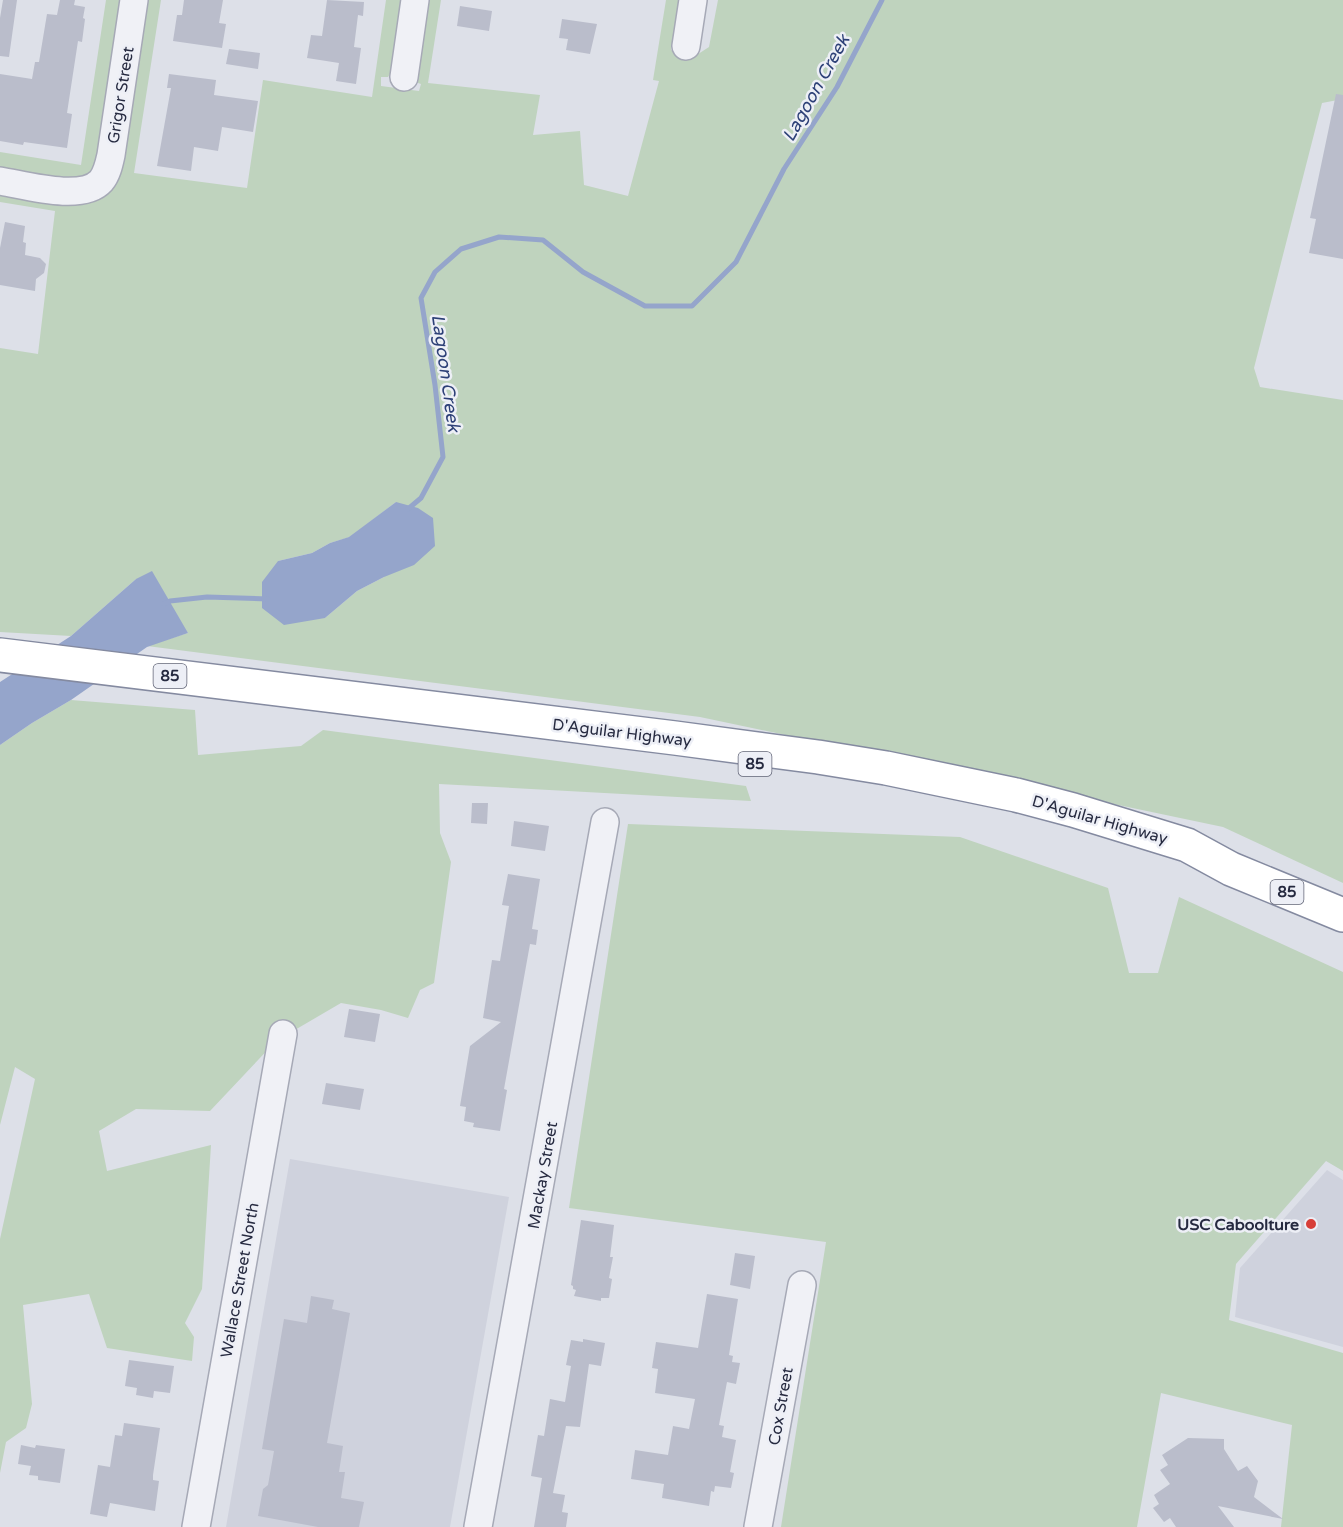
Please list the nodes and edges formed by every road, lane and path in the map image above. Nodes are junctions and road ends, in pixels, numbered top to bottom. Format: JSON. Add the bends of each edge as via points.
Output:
{"nodes":[{"id":1,"x":134,"y":0,"type":"edge"},
{"id":2,"x":416,"y":0,"type":"edge"},
{"id":3,"x":693,"y":0,"type":"edge"},
{"id":4,"x":686,"y":46,"type":"dead end"},
{"id":5,"x":404,"y":77,"type":"dead end"},
{"id":6,"x":0,"y":181,"type":"edge"},
{"id":7,"x":0,"y":656,"type":"edge"},
{"id":8,"x":0,"y":670,"type":"edge"},
{"id":9,"x":330,"y":704,"type":"junction"},
{"id":10,"x":605,"y":822,"type":"dead end"},
{"id":11,"x":1343,"y":915,"type":"edge"},
{"id":12,"x":283,"y":1034,"type":"dead end"},
{"id":13,"x":802,"y":1285,"type":"dead end"},
{"id":14,"x":196,"y":1527,"type":"edge"},
{"id":15,"x":478,"y":1527,"type":"edge"},
{"id":16,"x":758,"y":1527,"type":"edge"}],
"edges":[{"from":1,"to":6,"type":"street","name":"Grigor Street","via":[[111,154],[102,180],[70,192]]},
{"from":2,"to":5,"type":"street"},
{"from":3,"to":4,"type":"street"},
{"from":7,"to":9,"type":"highway","name":"D'Aguilar Highway","number":"85"},
{"from":8,"to":9,"type":"highway","name":"D'Aguilar Highway","number":"85"},
{"from":9,"to":11,"type":"highway","name":"D'Aguilar Highway","number":"85","via":[[804,770],[966,800],[1231,869]]},
{"from":10,"to":15,"type":"street","name":"Mackay Street"},
{"from":12,"to":14,"type":"street","name":"Wallace Street North"},
{"from":13,"to":16,"type":"street","name":"Cox Street"}]}
